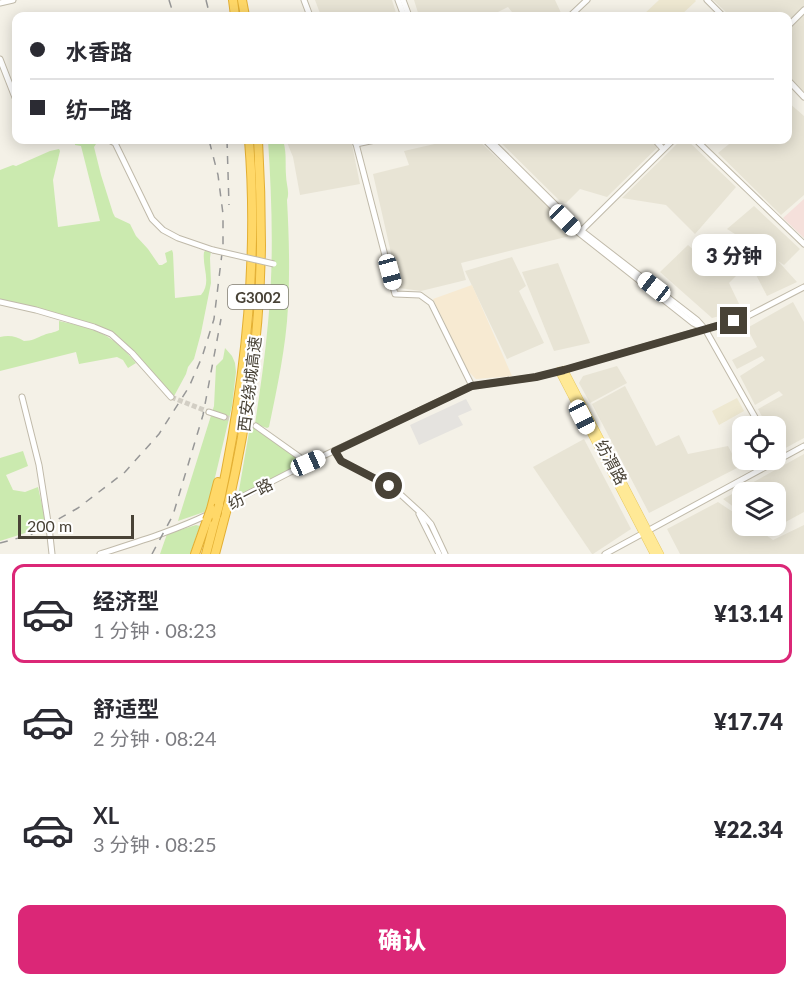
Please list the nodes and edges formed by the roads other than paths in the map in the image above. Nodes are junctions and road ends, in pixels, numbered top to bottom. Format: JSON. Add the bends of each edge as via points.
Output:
{"nodes":[{"id":1,"x":13,"y":0,"type":"edge"},
{"id":2,"x":587,"y":0,"type":"edge"},
{"id":3,"x":707,"y":0,"type":"edge"},
{"id":4,"x":0,"y":3,"type":"edge"},
{"id":5,"x":804,"y":10,"type":"edge"},
{"id":6,"x":574,"y":12,"type":"edge"},
{"id":7,"x":719,"y":12,"type":"edge"},
{"id":8,"x":792,"y":22,"type":"edge"},
{"id":9,"x":0,"y":59,"type":"edge"},
{"id":10,"x":792,"y":84,"type":"edge"},
{"id":11,"x":12,"y":90,"type":"edge"},
{"id":12,"x":804,"y":97,"type":"edge"},
{"id":13,"x":115,"y":144,"type":"edge"},
{"id":14,"x":249,"y":144,"type":"edge"},
{"id":15,"x":258,"y":144,"type":"edge"},
{"id":16,"x":356,"y":144,"type":"edge"},
{"id":17,"x":489,"y":144,"type":"edge"},
{"id":18,"x":494,"y":144,"type":"edge"},
{"id":19,"x":659,"y":144,"type":"edge"},
{"id":20,"x":669,"y":144,"type":"edge"},
{"id":21,"x":700,"y":144,"type":"edge"},
{"id":22,"x":663,"y":149,"type":"junction"},
{"id":23,"x":580,"y":232,"type":"junction"},
{"id":24,"x":804,"y":244,"type":"edge"},
{"id":25,"x":274,"y":264,"type":"dead end"},
{"id":26,"x":804,"y":287,"type":"edge"},
{"id":27,"x":0,"y":302,"type":"edge"},
{"id":28,"x":705,"y":329,"type":"junction"},
{"id":29,"x":561,"y":371,"type":"junction"},
{"id":30,"x":472,"y":386,"type":"junction"},
{"id":31,"x":22,"y":397,"type":"dead end"},
{"id":32,"x":171,"y":397,"type":"tunnel mouth"},
{"id":33,"x":208,"y":412,"type":"tunnel mouth"},
{"id":34,"x":754,"y":416,"type":"edge"},
{"id":35,"x":224,"y":417,"type":"tunnel mouth"},
{"id":36,"x":256,"y":426,"type":"tunnel mouth"},
{"id":37,"x":804,"y":446,"type":"edge"},
{"id":38,"x":335,"y":451,"type":"junction"},
{"id":39,"x":786,"y":453,"type":"edge"},
{"id":40,"x":308,"y":463,"type":"junction"},
{"id":41,"x":754,"y":470,"type":"edge"},
{"id":42,"x":415,"y":508,"type":"junction"},
{"id":43,"x":219,"y":512,"type":"junction"},
{"id":44,"x":645,"y":532,"type":"junction"},
{"id":45,"x":52,"y":554,"type":"edge"},
{"id":46,"x":100,"y":554,"type":"edge"},
{"id":47,"x":195,"y":554,"type":"edge"},
{"id":48,"x":206,"y":554,"type":"edge"},
{"id":49,"x":217,"y":554,"type":"edge"},
{"id":50,"x":439,"y":554,"type":"edge"},
{"id":51,"x":445,"y":554,"type":"edge"},
{"id":52,"x":605,"y":554,"type":"edge"},
{"id":53,"x":654,"y":554,"type":"edge"},
{"id":54,"x":660,"y":554,"type":"edge"}],
"edges":[{"from":1,"to":4,"type":"street"},
{"from":2,"to":6,"type":"street"},
{"from":3,"to":7,"type":"street"},
{"from":5,"to":8,"type":"street"},
{"from":9,"to":11,"type":"street"},
{"from":10,"to":12,"type":"street"},
{"from":13,"to":25,"type":"street","bridge":true,"via":[[152,219],[164,230],[213,250]]},
{"from":14,"to":43,"type":"highway","name":"西安绕城高速","number":"G3002","via":[[251,277],[236,422]]},
{"from":15,"to":43,"type":"highway","name":"西安绕城高速","number":"G3002","bridge":true,"via":[[261,247],[256,338],[240,453],[229,501]]},
{"from":16,"to":30,"type":"street","via":[[395,294],[420,295],[431,303]]},
{"from":17,"to":23,"type":"street"},
{"from":18,"to":23,"type":"street"},
{"from":19,"to":22,"type":"street"},
{"from":20,"to":22,"type":"street"},
{"from":21,"to":24,"type":"street"},
{"from":22,"to":23,"type":"street"},
{"from":23,"to":28,"type":"street"},
{"from":26,"to":28,"type":"street","name":"纺一路","via":[[752,315]]},
{"from":27,"to":32,"type":"street","via":[[111,334]]},
{"from":28,"to":29,"type":"street","name":"纺一路"},
{"from":28,"to":34,"type":"street"},
{"from":29,"to":30,"type":"street","name":"纺一路"},
{"from":29,"to":44,"type":"main road","name":"纺渭路"},
{"from":30,"to":38,"type":"street","name":"纺一路"},
{"from":31,"to":45,"type":"street","via":[[39,465]]},
{"from":33,"to":35,"type":"street"},
{"from":36,"to":40,"type":"street"},
{"from":37,"to":39,"type":"street"},
{"from":38,"to":40,"type":"street","name":"纺一路"},
{"from":38,"to":42,"type":"street","via":[[341,461],[384,483]]},
{"from":40,"to":46,"type":"street","name":"纺一路","via":[[195,520]]},
{"from":41,"to":44,"type":"street"},
{"from":42,"to":50,"type":"street"},
{"from":42,"to":51,"type":"street","via":[[431,524]]},
{"from":43,"to":47,"type":"highway","bridge":true,"via":[[207,519]]},
{"from":43,"to":48,"type":"highway","name":"西安绕城高速","number":"G3002"},
{"from":43,"to":49,"type":"highway","name":"西安绕城高速","number":"G3002"},
{"from":44,"to":52,"type":"street"},
{"from":44,"to":53,"type":"main road","name":"纺渭路"},
{"from":44,"to":54,"type":"main road","name":"纺渭路"}]}
